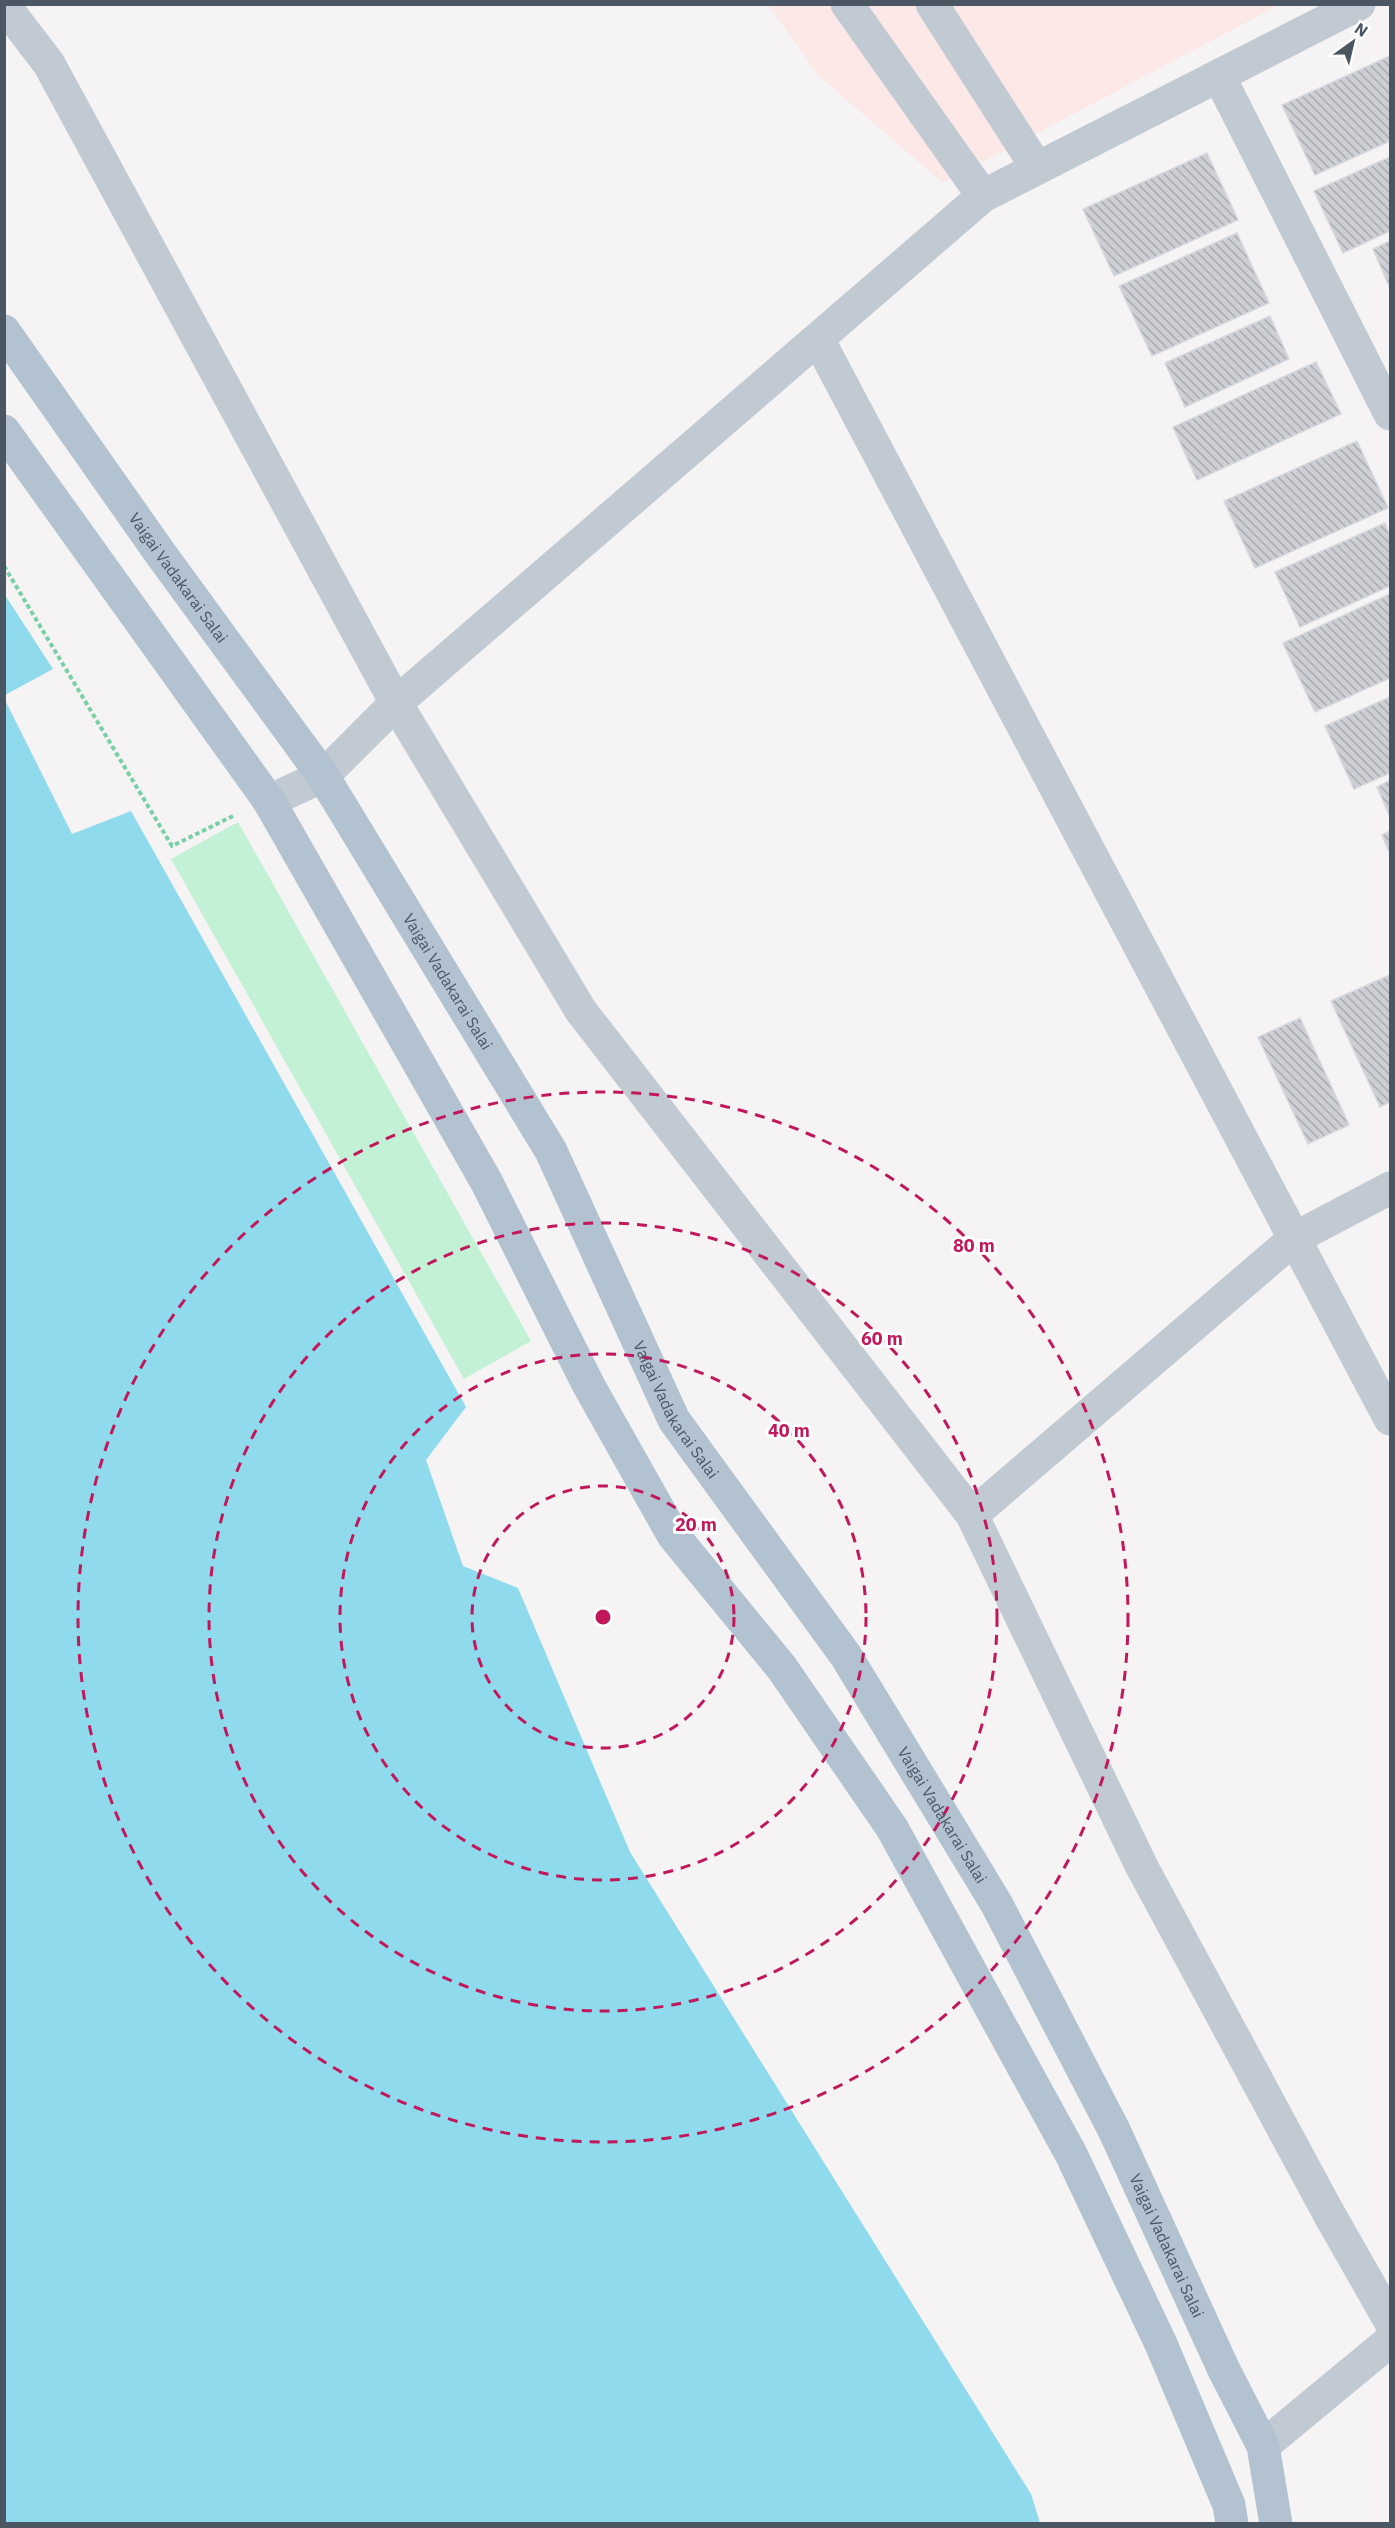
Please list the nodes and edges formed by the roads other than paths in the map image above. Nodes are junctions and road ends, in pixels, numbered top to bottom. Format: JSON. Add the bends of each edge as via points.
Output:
{"nodes":[{"id":1,"x":4,"y":4,"type":"edge"},
{"id":2,"x":847,"y":4,"type":"edge"},
{"id":3,"x":932,"y":4,"type":"edge"},
{"id":4,"x":1359,"y":4,"type":"edge"},
{"id":5,"x":1219,"y":76,"type":"junction"},
{"id":6,"x":1037,"y":168,"type":"junction"},
{"id":7,"x":983,"y":196,"type":"junction"},
{"id":8,"x":4,"y":331,"type":"edge"},
{"id":9,"x":818,"y":339,"type":"junction"},
{"id":10,"x":1390,"y":414,"type":"edge"},
{"id":11,"x":4,"y":430,"type":"edge"},
{"id":12,"x":396,"y":703,"type":"junction"},
{"id":13,"x":323,"y":776,"type":"junction"},
{"id":14,"x":269,"y":801,"type":"junction"},
{"id":15,"x":1390,"y":1188,"type":"edge"},
{"id":16,"x":1295,"y":1238,"type":"junction"},
{"id":17,"x":1390,"y":1419,"type":"edge"},
{"id":18,"x":972,"y":1515,"type":"junction"},
{"id":19,"x":1390,"y":2321,"type":"edge"},
{"id":20,"x":1390,"y":2341,"type":"edge"},
{"id":21,"x":1263,"y":2446,"type":"junction"},
{"id":22,"x":1232,"y":2523,"type":"edge"},
{"id":23,"x":1276,"y":2523,"type":"edge"}],
"edges":[{"from":1,"to":12,"type":"street","via":[[49,64]]},
{"from":2,"to":7,"type":"street"},
{"from":3,"to":6,"type":"street"},
{"from":4,"to":5,"type":"street"},
{"from":5,"to":6,"type":"street"},
{"from":5,"to":10,"type":"street"},
{"from":6,"to":7,"type":"street"},
{"from":7,"to":9,"type":"street"},
{"from":8,"to":13,"type":"main road","name":"Vaigai Vadakarai Salai"},
{"from":9,"to":12,"type":"street"},
{"from":9,"to":16,"type":"street"},
{"from":11,"to":14,"type":"main road"},
{"from":12,"to":13,"type":"street"},
{"from":12,"to":18,"type":"street","via":[[581,1011]]},
{"from":13,"to":14,"type":"street"},
{"from":13,"to":21,"type":"main road","name":"Vaigai Vadakarai Salai","via":[[551,1150],[674,1420],[846,1656],[996,1903],[1114,2130]]},
{"from":14,"to":22,"type":"main road","via":[[486,1181],[588,1386],[674,1535],[782,1668],[892,1827],[1071,2154],[1161,2344],[1229,2505]]},
{"from":15,"to":16,"type":"street"},
{"from":16,"to":17,"type":"street"},
{"from":16,"to":18,"type":"street"},
{"from":18,"to":19,"type":"street","via":[[1142,1868]]},
{"from":20,"to":21,"type":"street"},
{"from":21,"to":23,"type":"main road","name":"Vaigai Vadakarai Salai"}]}
